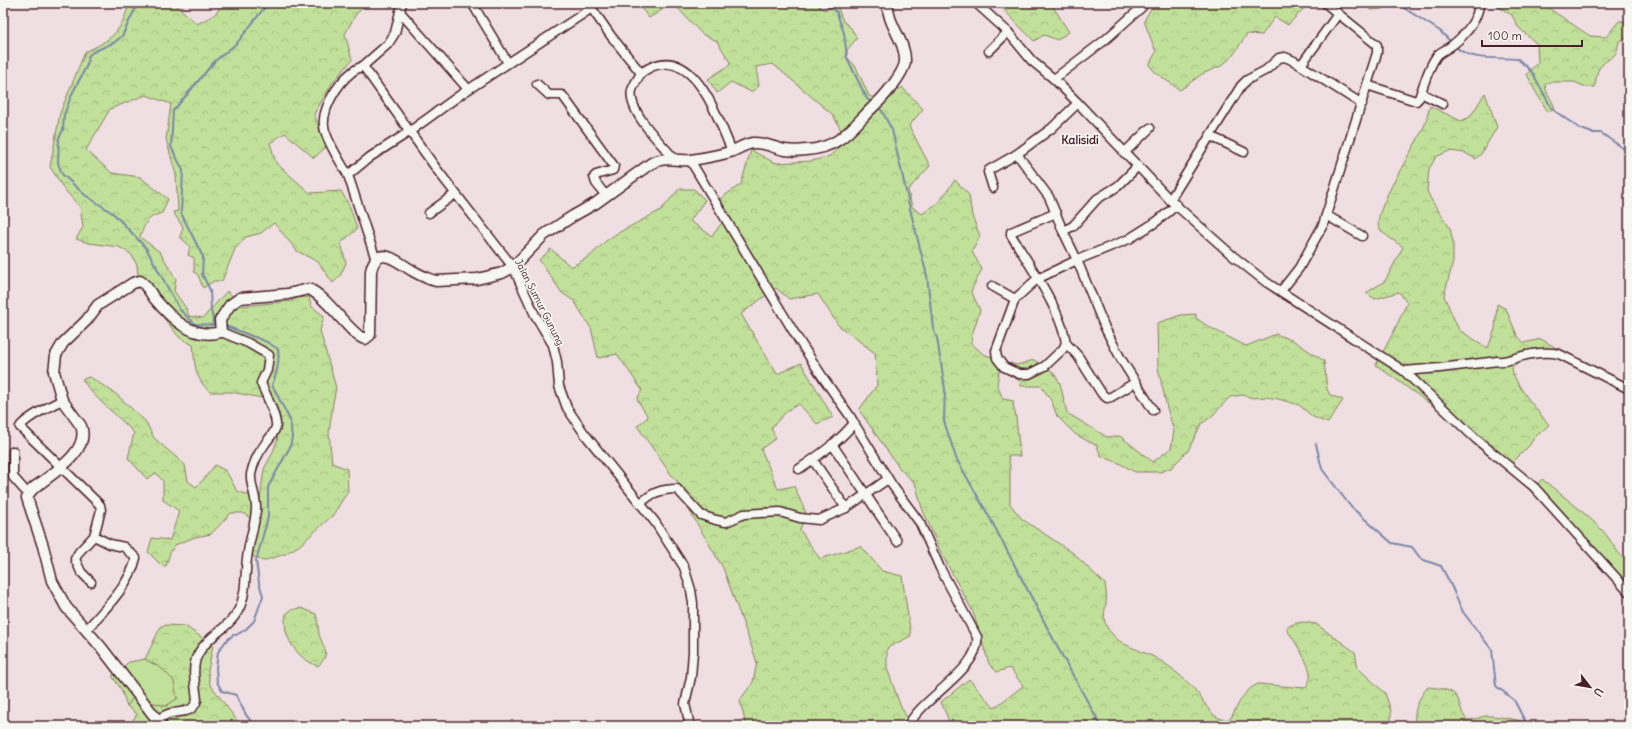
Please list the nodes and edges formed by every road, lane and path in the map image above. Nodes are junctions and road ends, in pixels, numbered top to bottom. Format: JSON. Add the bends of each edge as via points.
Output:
{"nodes":[{"id":1,"x":402,"y":3,"type":"edge"},
{"id":2,"x":472,"y":3,"type":"edge"},
{"id":3,"x":888,"y":3,"type":"edge"},
{"id":4,"x":976,"y":3,"type":"edge"},
{"id":5,"x":1143,"y":3,"type":"edge"},
{"id":6,"x":1325,"y":3,"type":"edge"},
{"id":7,"x":1479,"y":3,"type":"edge"},
{"id":8,"x":590,"y":5,"type":"edge"},
{"id":9,"x":400,"y":12,"type":"junction"},
{"id":10,"x":1338,"y":14,"type":"junction"},
{"id":11,"x":1008,"y":32,"type":"junction"},
{"id":12,"x":989,"y":51,"type":"dead end"},
{"id":13,"x":508,"y":63,"type":"junction"},
{"id":14,"x":1301,"y":65,"type":"junction"},
{"id":15,"x":363,"y":66,"type":"junction"},
{"id":16,"x":641,"y":73,"type":"junction"},
{"id":17,"x":1054,"y":79,"type":"junction"},
{"id":18,"x":537,"y":84,"type":"dead end"},
{"id":19,"x":1367,"y":85,"type":"junction"},
{"id":20,"x":468,"y":89,"type":"junction"},
{"id":21,"x":1421,"y":93,"type":"junction"},
{"id":22,"x":1078,"y":103,"type":"junction"},
{"id":23,"x":1362,"y":104,"type":"junction"},
{"id":24,"x":1443,"y":104,"type":"dead end"},
{"id":25,"x":1150,"y":128,"type":"dead end"},
{"id":26,"x":409,"y":132,"type":"junction"},
{"id":27,"x":1210,"y":136,"type":"junction"},
{"id":28,"x":732,"y":151,"type":"junction"},
{"id":29,"x":1244,"y":152,"type":"dead end"},
{"id":30,"x":1124,"y":153,"type":"junction"},
{"id":31,"x":1018,"y":154,"type":"junction"},
{"id":32,"x":674,"y":158,"type":"junction"},
{"id":33,"x":690,"y":160,"type":"junction"},
{"id":34,"x":1138,"y":167,"type":"junction"},
{"id":35,"x":348,"y":175,"type":"junction"},
{"id":36,"x":993,"y":188,"type":"dead end"},
{"id":37,"x":455,"y":194,"type":"junction"},
{"id":38,"x":606,"y":196,"type":"junction"},
{"id":39,"x":1173,"y":203,"type":"junction"},
{"id":40,"x":429,"y":213,"type":"dead end"},
{"id":41,"x":1056,"y":213,"type":"junction"},
{"id":42,"x":1326,"y":215,"type":"junction"},
{"id":43,"x":1062,"y":231,"type":"junction"},
{"id":44,"x":1362,"y":236,"type":"dead end"},
{"id":45,"x":376,"y":260,"type":"junction"},
{"id":46,"x":1078,"y":260,"type":"junction"},
{"id":47,"x":513,"y":268,"type":"junction"},
{"id":48,"x":1037,"y":279,"type":"junction"},
{"id":49,"x":992,"y":286,"type":"dead end"},
{"id":50,"x":1281,"y":291,"type":"junction"},
{"id":51,"x":1015,"y":299,"type":"junction"},
{"id":52,"x":220,"y":327,"type":"junction"},
{"id":53,"x":1066,"y":343,"type":"junction"},
{"id":54,"x":1404,"y":371,"type":"junction"},
{"id":55,"x":1136,"y":382,"type":"junction"},
{"id":56,"x":1629,"y":389,"type":"edge"},
{"id":57,"x":62,"y":400,"type":"junction"},
{"id":58,"x":1153,"y":410,"type":"dead end"},
{"id":59,"x":854,"y":423,"type":"junction"},
{"id":60,"x":832,"y":444,"type":"junction"},
{"id":61,"x":13,"y":451,"type":"dead end"},
{"id":62,"x":813,"y":460,"type":"junction"},
{"id":63,"x":61,"y":467,"type":"junction"},
{"id":64,"x":799,"y":469,"type":"dead end"},
{"id":65,"x":888,"y":479,"type":"junction"},
{"id":66,"x":28,"y":494,"type":"junction"},
{"id":67,"x":866,"y":495,"type":"junction"},
{"id":68,"x":640,"y":504,"type":"junction"},
{"id":69,"x":846,"y":508,"type":"junction"},
{"id":70,"x":94,"y":536,"type":"junction"},
{"id":71,"x":897,"y":541,"type":"dead end"},
{"id":72,"x":91,"y":582,"type":"dead end"},
{"id":73,"x":1629,"y":592,"type":"edge"},
{"id":74,"x":86,"y":630,"type":"junction"},
{"id":75,"x":160,"y":723,"type":"edge"},
{"id":76,"x":690,"y":726,"type":"edge"},
{"id":77,"x":908,"y":726,"type":"edge"}],
"edges":[{"from":1,"to":9,"type":"street"},
{"from":2,"to":13,"type":"street"},
{"from":3,"to":28,"type":"street","via":[[888,14],[905,61],[882,98],[846,135],[822,149],[785,150],[753,143]]},
{"from":4,"to":11,"type":"street"},
{"from":5,"to":17,"type":"street","via":[[1142,7],[1105,40]]},
{"from":6,"to":10,"type":"street"},
{"from":7,"to":21,"type":"street","via":[[1479,12],[1472,25],[1433,61]]},
{"from":8,"to":13,"type":"street"},
{"from":8,"to":16,"type":"street"},
{"from":9,"to":15,"type":"street","via":[[395,33],[388,44]]},
{"from":9,"to":20,"type":"street"},
{"from":10,"to":14,"type":"street"},
{"from":10,"to":19,"type":"street","via":[[1377,44],[1377,53]]},
{"from":11,"to":12,"type":"street"},
{"from":11,"to":17,"type":"street","via":[[1032,61]]},
{"from":13,"to":20,"type":"street"},
{"from":14,"to":23,"type":"street"},
{"from":14,"to":27,"type":"street","via":[[1282,57],[1261,74],[1244,83]]},
{"from":15,"to":26,"type":"street","name":"Jalan Sumur Gunung"},
{"from":15,"to":35,"type":"street","via":[[352,72],[335,91],[323,118],[329,141]]},
{"from":16,"to":28,"type":"street","via":[[662,64],[674,63],[683,68],[700,86]]},
{"from":16,"to":32,"type":"street","via":[[632,90],[633,102],[652,134]]},
{"from":17,"to":22,"type":"street"},
{"from":18,"to":38,"type":"street","via":[[549,95],[563,96],[614,166],[613,170],[594,177]]},
{"from":19,"to":21,"type":"street","via":[[1414,101],[1418,100]]},
{"from":19,"to":23,"type":"street"},
{"from":20,"to":26,"type":"street"},
{"from":21,"to":24,"type":"street"},
{"from":22,"to":30,"type":"street"},
{"from":22,"to":31,"type":"street","via":[[1052,128]]},
{"from":23,"to":42,"type":"street"},
{"from":25,"to":30,"type":"street"},
{"from":26,"to":35,"type":"street","via":[[370,157]]},
{"from":26,"to":37,"type":"street","name":"Jalan Sumur Gunung"},
{"from":27,"to":29,"type":"street"},
{"from":27,"to":39,"type":"street"},
{"from":28,"to":33,"type":"street"},
{"from":30,"to":34,"type":"street"},
{"from":31,"to":36,"type":"street","via":[[989,170]]},
{"from":31,"to":41,"type":"street","via":[[1049,197]]},
{"from":32,"to":33,"type":"street"},
{"from":32,"to":38,"type":"street","via":[[654,161]]},
{"from":33,"to":59,"type":"street","via":[[798,339]]},
{"from":34,"to":39,"type":"street"},
{"from":34,"to":43,"type":"street","via":[[1118,186],[1097,199],[1073,226]]},
{"from":35,"to":45,"type":"street"},
{"from":37,"to":40,"type":"street"},
{"from":37,"to":47,"type":"street","name":"Jalan Sumur Gunung"},
{"from":38,"to":47,"type":"street","via":[[544,235]]},
{"from":39,"to":46,"type":"street","via":[[1156,222],[1129,239]]},
{"from":39,"to":50,"type":"street","via":[[1233,256]]},
{"from":41,"to":43,"type":"street"},
{"from":41,"to":48,"type":"street","via":[[1011,232]]},
{"from":42,"to":44,"type":"street"},
{"from":42,"to":50,"type":"street","via":[[1306,256]]},
{"from":43,"to":46,"type":"street"},
{"from":45,"to":47,"type":"street","via":[[387,256],[393,258],[436,281],[477,279]]},
{"from":45,"to":52,"type":"street","via":[[371,271],[370,335],[366,339],[358,335],[327,303],[309,289],[288,294],[240,298],[230,305]]},
{"from":46,"to":48,"type":"street"},
{"from":46,"to":55,"type":"street","via":[[1104,328]]},
{"from":47,"to":68,"type":"street","name":"Jalan Sumur Gunung","via":[[553,345],[559,386],[568,408],[584,433]]},
{"from":48,"to":51,"type":"street"},
{"from":48,"to":53,"type":"street","via":[[1057,315]]},
{"from":49,"to":51,"type":"street"},
{"from":50,"to":54,"type":"street"},
{"from":51,"to":53,"type":"street","via":[[996,351],[997,358],[1004,367],[1019,374],[1037,371],[1046,366]]},
{"from":52,"to":57,"type":"street","via":[[210,335],[180,325],[143,283],[133,283],[98,305],[59,348],[54,372]]},
{"from":52,"to":75,"type":"street","via":[[269,355],[267,370],[261,383],[276,426],[254,463],[251,476],[256,510],[247,554],[244,595],[237,612],[226,626],[202,645],[197,653],[194,668],[196,704],[186,712],[164,716]]},
{"from":53,"to":55,"type":"street","via":[[1107,398]]},
{"from":54,"to":56,"type":"street","via":[[1498,360],[1505,362],[1547,352],[1559,354]]},
{"from":54,"to":73,"type":"street","via":[[1476,439],[1534,487]]},
{"from":55,"to":58,"type":"street"},
{"from":57,"to":63,"type":"street","via":[[83,431],[80,446]]},
{"from":57,"to":63,"type":"street","via":[[24,422],[20,428]]},
{"from":59,"to":60,"type":"street"},
{"from":59,"to":65,"type":"street"},
{"from":60,"to":62,"type":"street"},
{"from":60,"to":67,"type":"street"},
{"from":61,"to":66,"type":"street","via":[[13,478]]},
{"from":62,"to":64,"type":"street"},
{"from":62,"to":69,"type":"street"},
{"from":63,"to":66,"type":"street"},
{"from":63,"to":70,"type":"street","via":[[101,506]]},
{"from":65,"to":67,"type":"street"},
{"from":65,"to":77,"type":"street","via":[[920,524],[977,637],[978,644],[966,666],[916,713]]},
{"from":66,"to":74,"type":"street","via":[[28,502],[52,581],[66,607]]},
{"from":67,"to":69,"type":"street"},
{"from":67,"to":71,"type":"street"},
{"from":68,"to":69,"type":"street","via":[[654,492],[677,488],[701,515],[726,522],[744,514],[780,512],[819,520]]},
{"from":68,"to":76,"type":"street","name":"Jalan Sumur Gunung","via":[[684,567],[691,590],[693,652],[685,704]]},
{"from":70,"to":72,"type":"street","via":[[75,559],[81,572]]},
{"from":70,"to":74,"type":"street","via":[[110,544],[124,547],[136,558],[119,593]]},
{"from":74,"to":75,"type":"street"}]}
